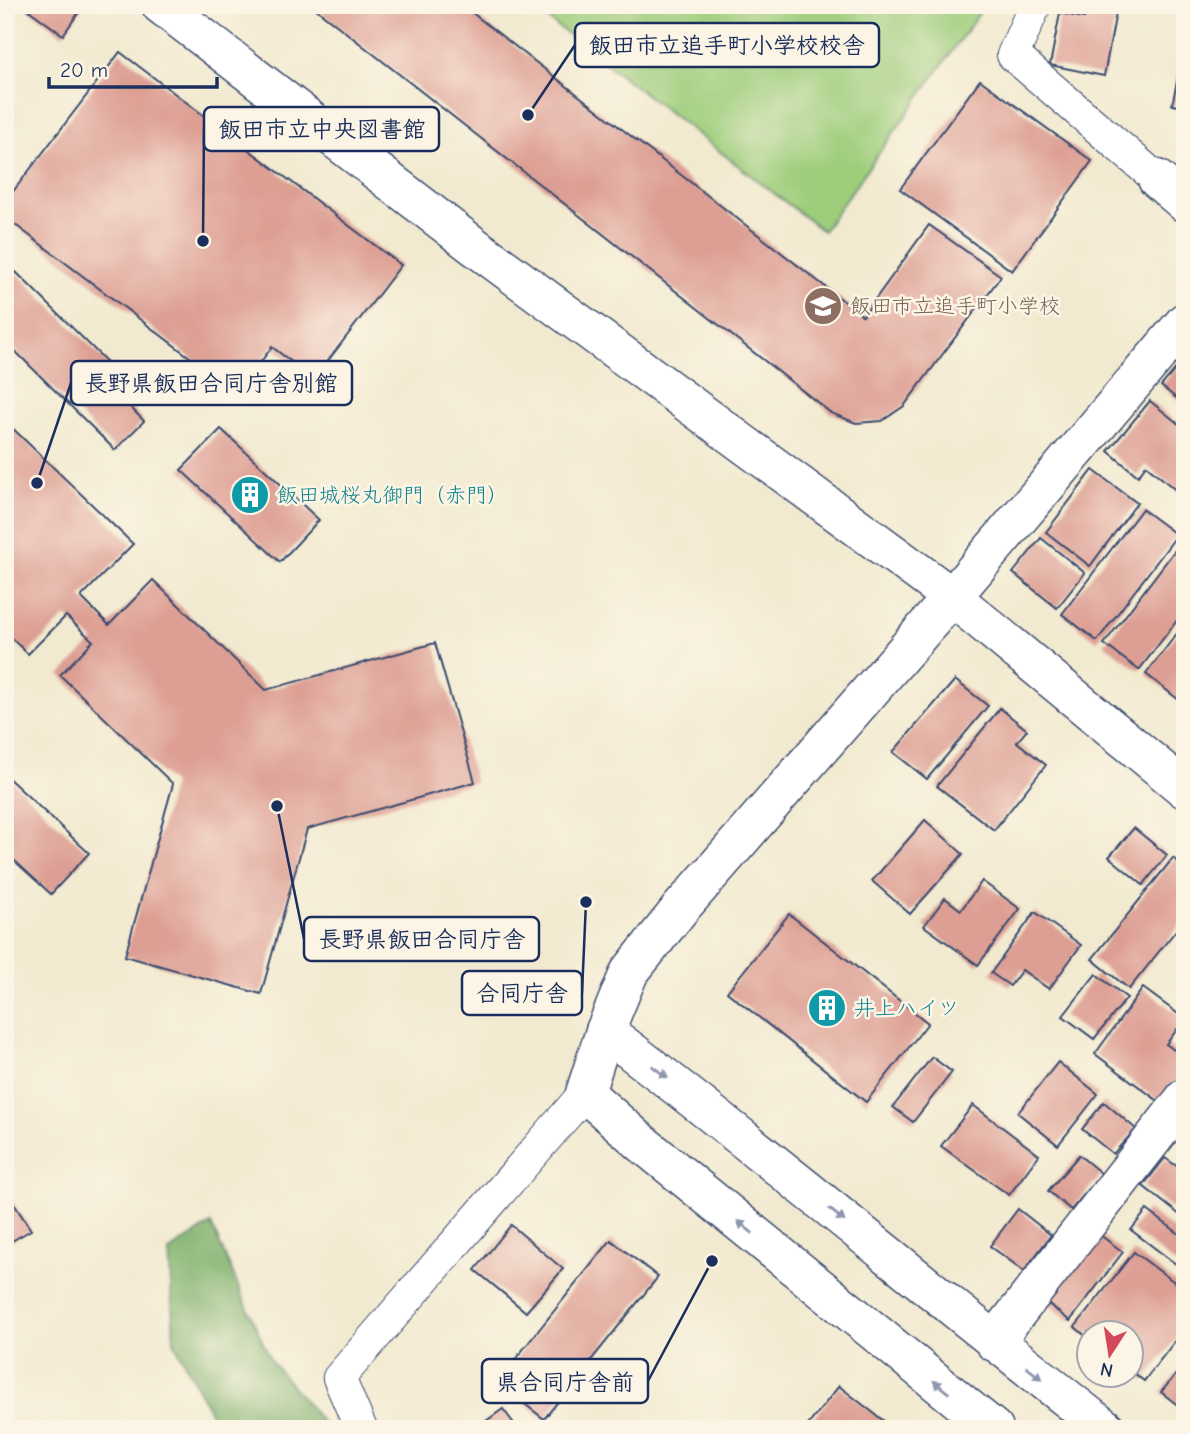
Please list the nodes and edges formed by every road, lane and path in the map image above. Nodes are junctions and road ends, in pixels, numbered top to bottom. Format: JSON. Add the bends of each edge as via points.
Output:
{"nodes":[{"id":1,"x":161,"y":5,"type":"edge"},
{"id":2,"x":1035,"y":5,"type":"edge"},
{"id":3,"x":1171,"y":191,"type":"edge"},
{"id":4,"x":1185,"y":322,"type":"edge"},
{"id":5,"x":952,"y":597,"type":"junction"},
{"id":6,"x":1185,"y":789,"type":"edge"},
{"id":7,"x":605,"y":1031,"type":"junction"},
{"id":8,"x":585,"y":1093,"type":"junction"},
{"id":9,"x":1185,"y":1098,"type":"edge"},
{"id":10,"x":994,"y":1342,"type":"junction"},
{"id":11,"x":361,"y":1429,"type":"edge"},
{"id":12,"x":994,"y":1429,"type":"edge"},
{"id":13,"x":1106,"y":1429,"type":"edge"}],
"edges":[{"from":1,"to":5,"type":"street","via":[[474,246]]},
{"from":2,"to":3,"type":"lane","via":[[1013,55]]},
{"from":4,"to":5,"type":"street"},
{"from":5,"to":6,"type":"street"},
{"from":5,"to":7,"type":"street","via":[[680,909],[629,973]]},
{"from":7,"to":8,"type":"street"},
{"from":7,"to":10,"type":"street","one_way":true},
{"from":8,"to":11,"type":"lane","via":[[340,1378]]},
{"from":12,"to":8,"type":"street","one_way":true},
{"from":9,"to":10,"type":"street"},
{"from":10,"to":13,"type":"street","one_way":true}]}
